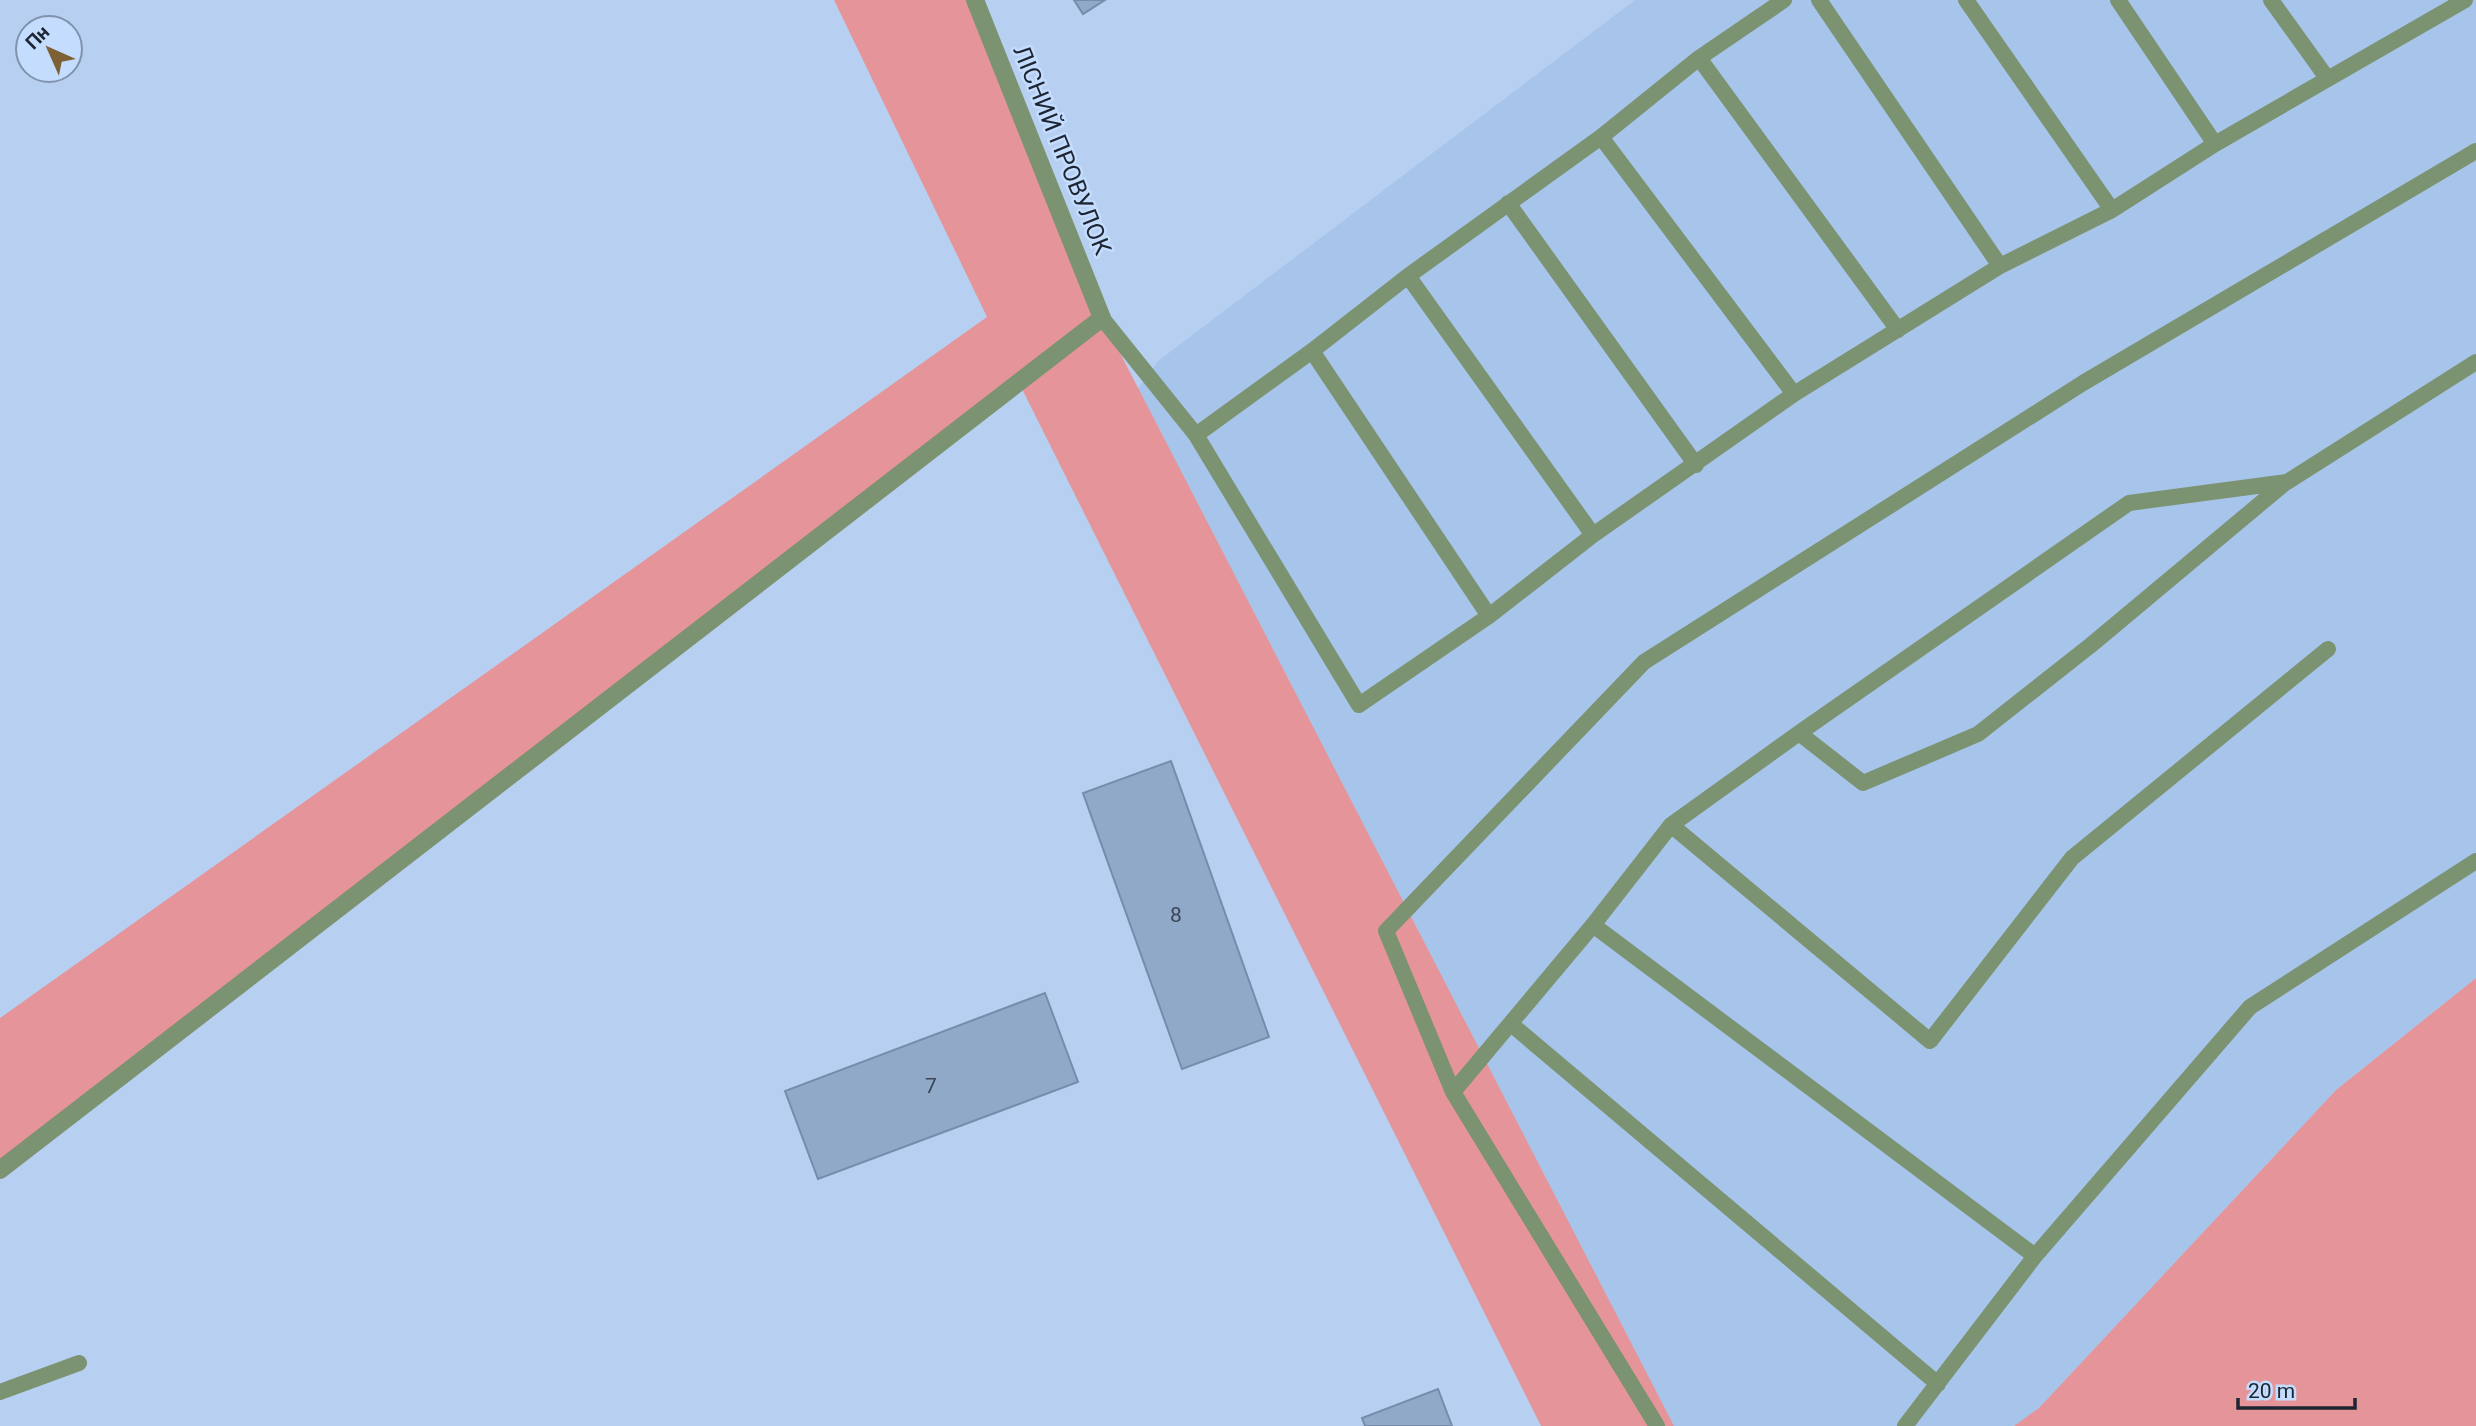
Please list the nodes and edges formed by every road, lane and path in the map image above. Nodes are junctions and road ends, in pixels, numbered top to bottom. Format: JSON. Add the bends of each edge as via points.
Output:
{"nodes":[{"id":1,"x":975,"y":0,"type":"edge"},
{"id":2,"x":1784,"y":0,"type":"edge"},
{"id":3,"x":1819,"y":0,"type":"edge"},
{"id":4,"x":1966,"y":0,"type":"edge"},
{"id":5,"x":2118,"y":0,"type":"edge"},
{"id":6,"x":2271,"y":0,"type":"edge"},
{"id":7,"x":2433,"y":0,"type":"edge"},
{"id":8,"x":2465,"y":0,"type":"edge"},
{"id":9,"x":2443,"y":14,"type":"junction"},
{"id":10,"x":1699,"y":58,"type":"junction"},
{"id":11,"x":2327,"y":78,"type":"junction"},
{"id":12,"x":1601,"y":137,"type":"junction"},
{"id":13,"x":2216,"y":144,"type":"junction"},
{"id":14,"x":2476,"y":151,"type":"edge"},
{"id":15,"x":1508,"y":203,"type":"junction"},
{"id":16,"x":2112,"y":210,"type":"junction"},
{"id":17,"x":2000,"y":266,"type":"junction"},
{"id":18,"x":1408,"y":276,"type":"junction"},
{"id":19,"x":1102,"y":318,"type":"junction"},
{"id":20,"x":1898,"y":330,"type":"junction"},
{"id":21,"x":1312,"y":351,"type":"junction"},
{"id":22,"x":2476,"y":362,"type":"edge"},
{"id":23,"x":1794,"y":394,"type":"junction"},
{"id":24,"x":1196,"y":435,"type":"junction"},
{"id":25,"x":1696,"y":465,"type":"junction"},
{"id":26,"x":2287,"y":482,"type":"junction"},
{"id":27,"x":1593,"y":535,"type":"junction"},
{"id":28,"x":1489,"y":616,"type":"junction"},
{"id":29,"x":2328,"y":649,"type":"dead end"},
{"id":30,"x":1799,"y":733,"type":"junction"},
{"id":31,"x":1671,"y":825,"type":"junction"},
{"id":32,"x":2476,"y":861,"type":"edge"},
{"id":33,"x":1593,"y":925,"type":"junction"},
{"id":34,"x":1511,"y":1024,"type":"junction"},
{"id":35,"x":1453,"y":1092,"type":"junction"},
{"id":36,"x":0,"y":1170,"type":"edge"},
{"id":37,"x":2035,"y":1256,"type":"junction"},
{"id":38,"x":79,"y":1363,"type":"dead end"},
{"id":39,"x":1938,"y":1384,"type":"junction"},
{"id":40,"x":0,"y":1392,"type":"edge"},
{"id":41,"x":1657,"y":1426,"type":"edge"},
{"id":42,"x":1905,"y":1426,"type":"edge"}],
"edges":[{"from":1,"to":19,"type":"street","name":"ЛІСНИЙ ПРОВУЛОК"},
{"from":2,"to":10,"type":"lane"},
{"from":3,"to":17,"type":"lane"},
{"from":4,"to":16,"type":"lane"},
{"from":5,"to":13,"type":"lane"},
{"from":6,"to":11,"type":"lane"},
{"from":7,"to":9,"type":"lane"},
{"from":8,"to":9,"type":"lane"},
{"from":9,"to":11,"type":"lane"},
{"from":10,"to":12,"type":"lane"},
{"from":10,"to":20,"type":"lane"},
{"from":11,"to":13,"type":"lane"},
{"from":12,"to":15,"type":"lane"},
{"from":12,"to":23,"type":"lane"},
{"from":13,"to":16,"type":"lane"},
{"from":14,"to":35,"type":"lane","via":[[2083,383],[1644,662],[1386,931]]},
{"from":15,"to":18,"type":"lane"},
{"from":15,"to":25,"type":"lane"},
{"from":16,"to":17,"type":"lane"},
{"from":17,"to":20,"type":"lane"},
{"from":18,"to":21,"type":"lane"},
{"from":18,"to":27,"type":"lane"},
{"from":19,"to":24,"type":"lane"},
{"from":19,"to":36,"type":"street"},
{"from":20,"to":23,"type":"lane"},
{"from":21,"to":24,"type":"lane"},
{"from":21,"to":28,"type":"lane"},
{"from":22,"to":26,"type":"lane"},
{"from":23,"to":25,"type":"lane"},
{"from":24,"to":28,"type":"lane","via":[[1359,705]]},
{"from":25,"to":27,"type":"lane"},
{"from":26,"to":30,"type":"lane","via":[[2129,503]]},
{"from":26,"to":30,"type":"lane","via":[[1978,734],[1863,783]]},
{"from":27,"to":28,"type":"lane"},
{"from":29,"to":31,"type":"lane","via":[[2072,858],[1930,1041]]},
{"from":30,"to":31,"type":"lane"},
{"from":31,"to":33,"type":"lane"},
{"from":32,"to":37,"type":"lane","via":[[2250,1007]]},
{"from":33,"to":34,"type":"lane"},
{"from":33,"to":37,"type":"lane"},
{"from":34,"to":35,"type":"lane"},
{"from":34,"to":39,"type":"lane"},
{"from":35,"to":41,"type":"lane"},
{"from":37,"to":39,"type":"lane"},
{"from":38,"to":40,"type":"lane"},
{"from":39,"to":42,"type":"lane"}]}
